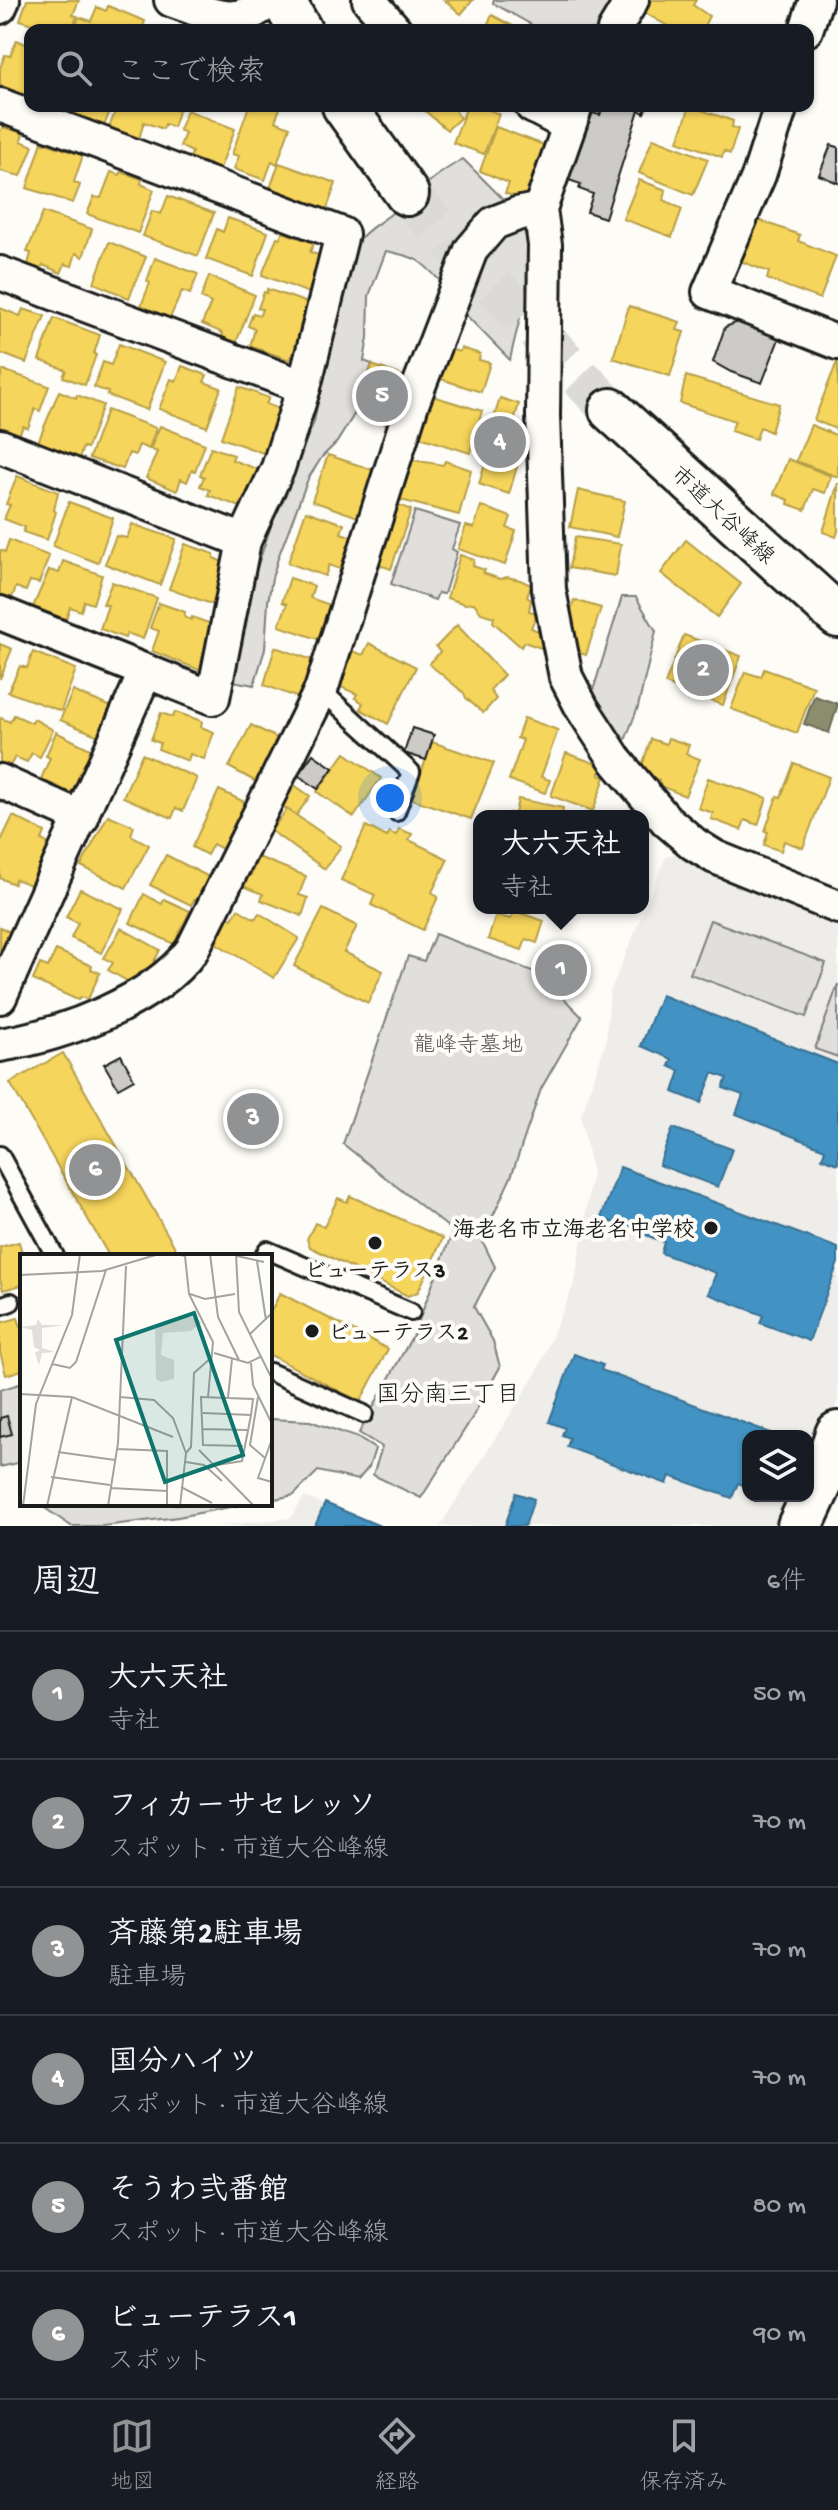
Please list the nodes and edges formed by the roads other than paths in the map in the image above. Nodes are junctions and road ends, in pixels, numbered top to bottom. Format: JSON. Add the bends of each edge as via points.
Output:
{"nodes":[{"id":1,"x":3,"y":0,"type":"edge"},
{"id":2,"x":171,"y":0,"type":"edge"},
{"id":3,"x":271,"y":0,"type":"edge"},
{"id":4,"x":283,"y":0,"type":"edge"},
{"id":5,"x":369,"y":0,"type":"edge"},
{"id":6,"x":632,"y":0,"type":"edge"},
{"id":7,"x":816,"y":0,"type":"edge"},
{"id":8,"x":0,"y":7,"type":"edge"},
{"id":9,"x":297,"y":24,"type":"edge"},
{"id":10,"x":389,"y":24,"type":"edge"},
{"id":11,"x":618,"y":24,"type":"edge"},
{"id":12,"x":808,"y":24,"type":"edge"},
{"id":13,"x":0,"y":105,"type":"edge"},
{"id":14,"x":348,"y":112,"type":"edge"},
{"id":15,"x":779,"y":112,"type":"edge"},
{"id":16,"x":572,"y":115,"type":"edge"},
{"id":17,"x":407,"y":194,"type":"tunnel mouth"},
{"id":18,"x":540,"y":209,"type":"junction"},
{"id":19,"x":0,"y":273,"type":"edge"},
{"id":20,"x":838,"y":343,"type":"edge"},
{"id":21,"x":304,"y":387,"type":"junction"},
{"id":22,"x":611,"y":410,"type":"tunnel mouth"},
{"id":23,"x":0,"y":446,"type":"edge"},
{"id":24,"x":244,"y":541,"type":"junction"},
{"id":25,"x":0,"y":613,"type":"edge"},
{"id":26,"x":838,"y":616,"type":"edge"},
{"id":27,"x":146,"y":671,"type":"junction"},
{"id":28,"x":321,"y":690,"type":"junction"},
{"id":29,"x":0,"y":781,"type":"edge"},
{"id":30,"x":396,"y":812,"type":"dead end"},
{"id":31,"x":82,"y":818,"type":"junction"},
{"id":32,"x":838,"y":907,"type":"edge"},
{"id":33,"x":0,"y":997,"type":"edge"},
{"id":34,"x":0,"y":1045,"type":"edge"},
{"id":35,"x":0,"y":1155,"type":"edge"},
{"id":36,"x":54,"y":1254,"type":"edge"},
{"id":37,"x":265,"y":1254,"type":"edge"},
{"id":38,"x":411,"y":1312,"type":"dead end"},
{"id":39,"x":272,"y":1373,"type":"edge"},
{"id":40,"x":364,"y":1414,"type":"dead end"},
{"id":41,"x":838,"y":1434,"type":"edge"},
{"id":42,"x":800,"y":1526,"type":"edge"}],
"edges":[{"from":1,"to":8,"type":"street"},
{"from":2,"to":3,"type":"street","via":[[226,18],[254,14]]},
{"from":4,"to":9,"type":"street"},
{"from":5,"to":10,"type":"street"},
{"from":6,"to":11,"type":"street"},
{"from":7,"to":12,"type":"street"},
{"from":13,"to":21,"type":"street","via":[[342,234]]},
{"from":14,"to":17,"type":"street"},
{"from":15,"to":20,"type":"street","via":[[759,175],[709,292]]},
{"from":16,"to":18,"type":"street"},
{"from":18,"to":28,"type":"street","via":[[494,223],[471,250],[412,404]]},
{"from":18,"to":32,"type":"street","via":[[545,245],[542,403],[549,590],[566,677],[617,762],[675,828],[715,857]]},
{"from":19,"to":21,"type":"street"},
{"from":21,"to":24,"type":"street","via":[[278,468]]},
{"from":22,"to":26,"type":"street","name":"市道大谷峰線"},
{"from":23,"to":24,"type":"street"},
{"from":24,"to":27,"type":"street","via":[[213,698]]},
{"from":25,"to":27,"type":"street"},
{"from":27,"to":31,"type":"street"},
{"from":28,"to":30,"type":"lane","via":[[411,772]]},
{"from":28,"to":34,"type":"street","via":[[182,962],[118,1007]]},
{"from":29,"to":31,"type":"street"},
{"from":31,"to":33,"type":"street"},
{"from":35,"to":36,"type":"lane"},
{"from":37,"to":38,"type":"lane","via":[[267,1250]]},
{"from":39,"to":40,"type":"lane"},
{"from":41,"to":42,"type":"main road"}]}
